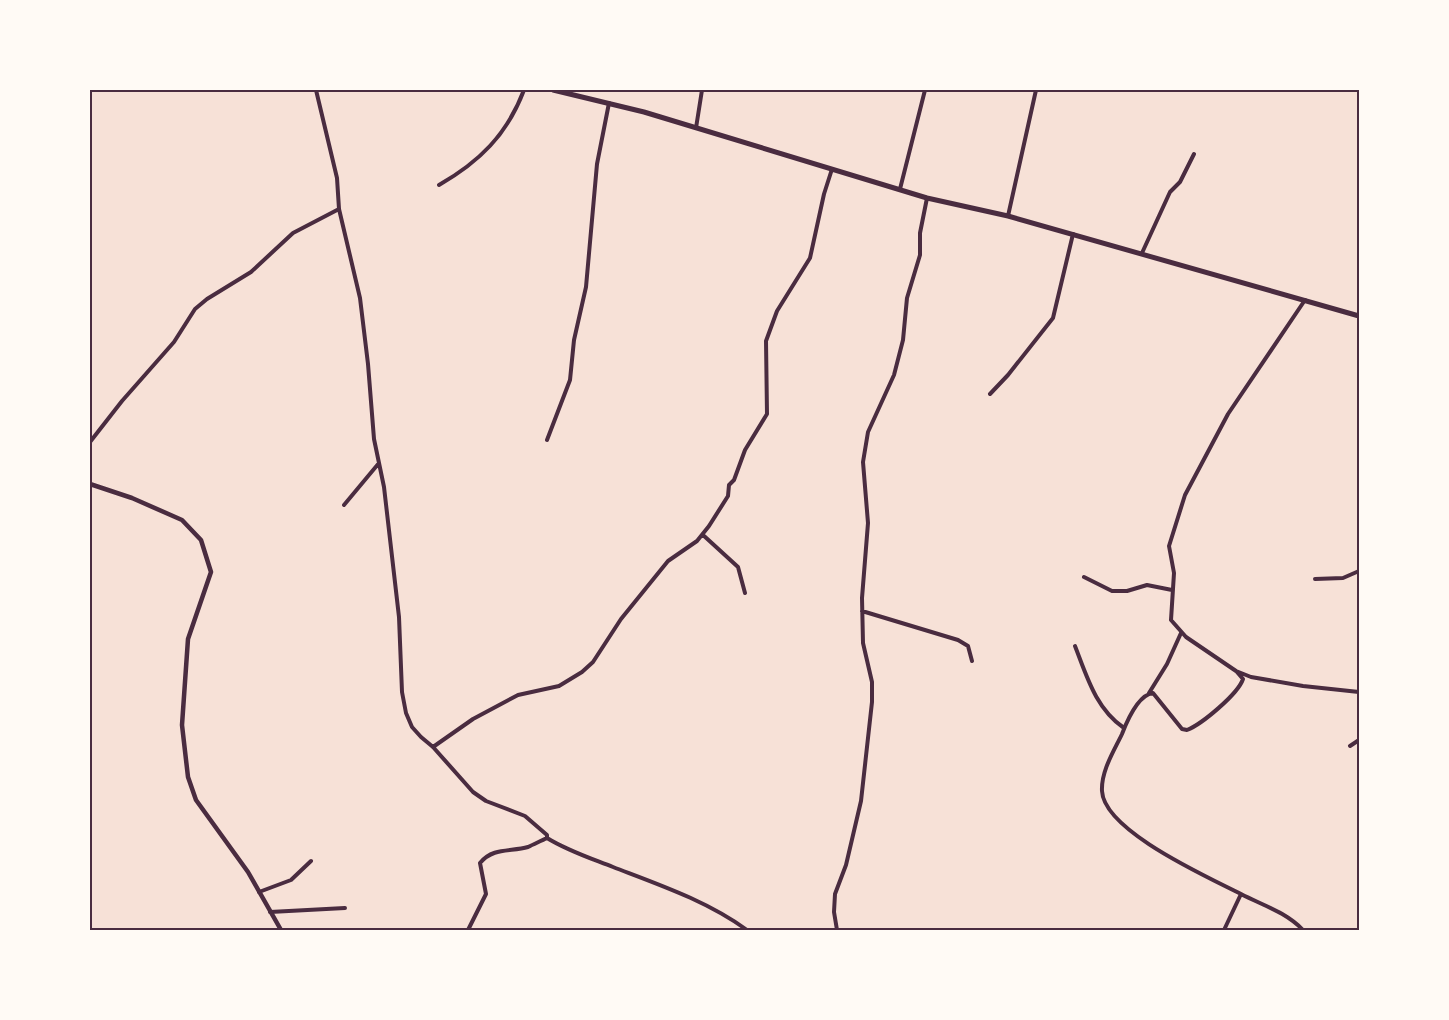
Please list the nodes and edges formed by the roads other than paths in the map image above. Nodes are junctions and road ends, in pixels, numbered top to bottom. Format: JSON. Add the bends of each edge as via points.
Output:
{"nodes":[{"id":1,"x":316,"y":90,"type":"edge"},
{"id":2,"x":524,"y":90,"type":"edge"},
{"id":3,"x":553,"y":90,"type":"edge"},
{"id":4,"x":702,"y":90,"type":"edge"},
{"id":5,"x":925,"y":90,"type":"edge"},
{"id":6,"x":1036,"y":90,"type":"edge"},
{"id":7,"x":609,"y":103,"type":"junction"},
{"id":8,"x":696,"y":128,"type":"junction"},
{"id":9,"x":1194,"y":154,"type":"dead end"},
{"id":10,"x":832,"y":169,"type":"junction"},
{"id":11,"x":439,"y":185,"type":"dead end"},
{"id":12,"x":900,"y":189,"type":"junction"},
{"id":13,"x":927,"y":198,"type":"junction"},
{"id":14,"x":339,"y":209,"type":"junction"},
{"id":15,"x":1008,"y":216,"type":"junction"},
{"id":16,"x":1073,"y":234,"type":"junction"},
{"id":17,"x":1142,"y":253,"type":"junction"},
{"id":18,"x":1305,"y":300,"type":"junction"},
{"id":19,"x":1359,"y":316,"type":"edge"},
{"id":20,"x":990,"y":394,"type":"dead end"},
{"id":21,"x":547,"y":440,"type":"dead end"},
{"id":22,"x":90,"y":442,"type":"edge"},
{"id":23,"x":379,"y":463,"type":"junction"},
{"id":24,"x":90,"y":484,"type":"edge"},
{"id":25,"x":344,"y":505,"type":"dead end"},
{"id":26,"x":702,"y":535,"type":"junction"},
{"id":27,"x":1359,"y":572,"type":"edge"},
{"id":28,"x":1084,"y":578,"type":"dead end"},
{"id":29,"x":1315,"y":579,"type":"dead end"},
{"id":30,"x":1173,"y":588,"type":"junction"},
{"id":31,"x":745,"y":593,"type":"dead end"},
{"id":32,"x":862,"y":611,"type":"junction"},
{"id":33,"x":1181,"y":633,"type":"junction"},
{"id":34,"x":1075,"y":646,"type":"dead end"},
{"id":35,"x":972,"y":661,"type":"dead end"},
{"id":36,"x":1236,"y":671,"type":"junction"},
{"id":37,"x":1359,"y":692,"type":"edge"},
{"id":38,"x":1149,"y":693,"type":"junction"},
{"id":39,"x":1124,"y":728,"type":"junction"},
{"id":40,"x":1359,"y":740,"type":"edge"},
{"id":41,"x":1350,"y":746,"type":"dead end"},
{"id":42,"x":433,"y":747,"type":"junction"},
{"id":43,"x":547,"y":838,"type":"junction"},
{"id":44,"x":311,"y":861,"type":"dead end"},
{"id":45,"x":259,"y":892,"type":"junction"},
{"id":46,"x":1241,"y":894,"type":"junction"},
{"id":47,"x":345,"y":908,"type":"dead end"},
{"id":48,"x":270,"y":912,"type":"junction"},
{"id":49,"x":281,"y":930,"type":"edge"},
{"id":50,"x":468,"y":930,"type":"edge"},
{"id":51,"x":748,"y":930,"type":"edge"},
{"id":52,"x":837,"y":930,"type":"edge"},
{"id":53,"x":1224,"y":930,"type":"edge"},
{"id":54,"x":1303,"y":930,"type":"edge"}],
"edges":[{"from":1,"to":14,"type":"street","via":[[337,178]]},
{"from":2,"to":11,"type":"street","via":[[518,108],[484,154],[468,169]]},
{"from":3,"to":7,"type":"main road"},
{"from":4,"to":8,"type":"street"},
{"from":5,"to":12,"type":"street"},
{"from":6,"to":15,"type":"street"},
{"from":7,"to":8,"type":"main road"},
{"from":7,"to":21,"type":"street","via":[[596,164],[586,287],[570,380]]},
{"from":8,"to":10,"type":"main road"},
{"from":9,"to":17,"type":"street","via":[[1180,182],[1170,192]]},
{"from":10,"to":12,"type":"main road"},
{"from":10,"to":26,"type":"street","via":[[810,258],[777,311],[766,341],[767,414],[745,450],[729,485],[728,496]]},
{"from":12,"to":13,"type":"main road"},
{"from":13,"to":15,"type":"main road"},
{"from":13,"to":32,"type":"street","via":[[920,233],[920,255],[908,298],[901,348],[894,375],[868,432],[865,446],[868,523]]},
{"from":14,"to":22,"type":"street","via":[[293,232],[252,272],[195,309],[174,342]]},
{"from":14,"to":23,"type":"street","via":[[360,298]]},
{"from":15,"to":16,"type":"main road"},
{"from":16,"to":17,"type":"main road"},
{"from":16,"to":20,"type":"street","via":[[1053,318]]},
{"from":17,"to":18,"type":"main road"},
{"from":18,"to":19,"type":"main road"},
{"from":18,"to":30,"type":"street","via":[[1228,414],[1188,489],[1169,546]]},
{"from":23,"to":25,"type":"street"},
{"from":23,"to":42,"type":"street","via":[[399,617],[402,692],[412,727]]},
{"from":24,"to":45,"type":"street","via":[[182,520],[201,540],[211,572],[188,639],[182,725],[188,777],[196,800]]},
{"from":26,"to":31,"type":"street","via":[[738,567]]},
{"from":26,"to":42,"type":"street","via":[[668,561],[621,619],[598,656],[582,672],[559,686],[518,695],[494,707]]},
{"from":27,"to":29,"type":"street","via":[[1344,578]]},
{"from":28,"to":30,"type":"street","via":[[1112,591],[1147,586]]},
{"from":30,"to":33,"type":"street","via":[[1171,620]]},
{"from":32,"to":35,"type":"street","via":[[958,640],[968,646]]},
{"from":32,"to":52,"type":"street","via":[[863,643],[872,682],[872,702],[860,801],[836,894]]},
{"from":33,"to":36,"type":"street"},
{"from":33,"to":38,"type":"street"},
{"from":34,"to":39,"type":"street","via":[[1100,704],[1111,719]]},
{"from":36,"to":37,"type":"street","via":[[1252,678]]},
{"from":36,"to":38,"type":"street","via":[[1243,679],[1237,689],[1201,722],[1186,730],[1156,695]]},
{"from":38,"to":39,"type":"street","via":[[1139,702]]},
{"from":39,"to":46,"type":"street","via":[[1104,777],[1102,791],[1111,813],[1141,839],[1173,860]]},
{"from":40,"to":41,"type":"street"},
{"from":42,"to":43,"type":"street","via":[[473,792],[486,801],[525,816]]},
{"from":43,"to":50,"type":"street","via":[[527,847],[497,851],[485,857],[480,863],[486,894]]},
{"from":43,"to":51,"type":"street","via":[[568,852],[633,874],[713,908]]},
{"from":44,"to":45,"type":"street","via":[[291,880]]},
{"from":45,"to":48,"type":"street"},
{"from":46,"to":53,"type":"street"},
{"from":46,"to":54,"type":"street","via":[[1284,915]]},
{"from":47,"to":48,"type":"street"},
{"from":48,"to":49,"type":"street"}]}
